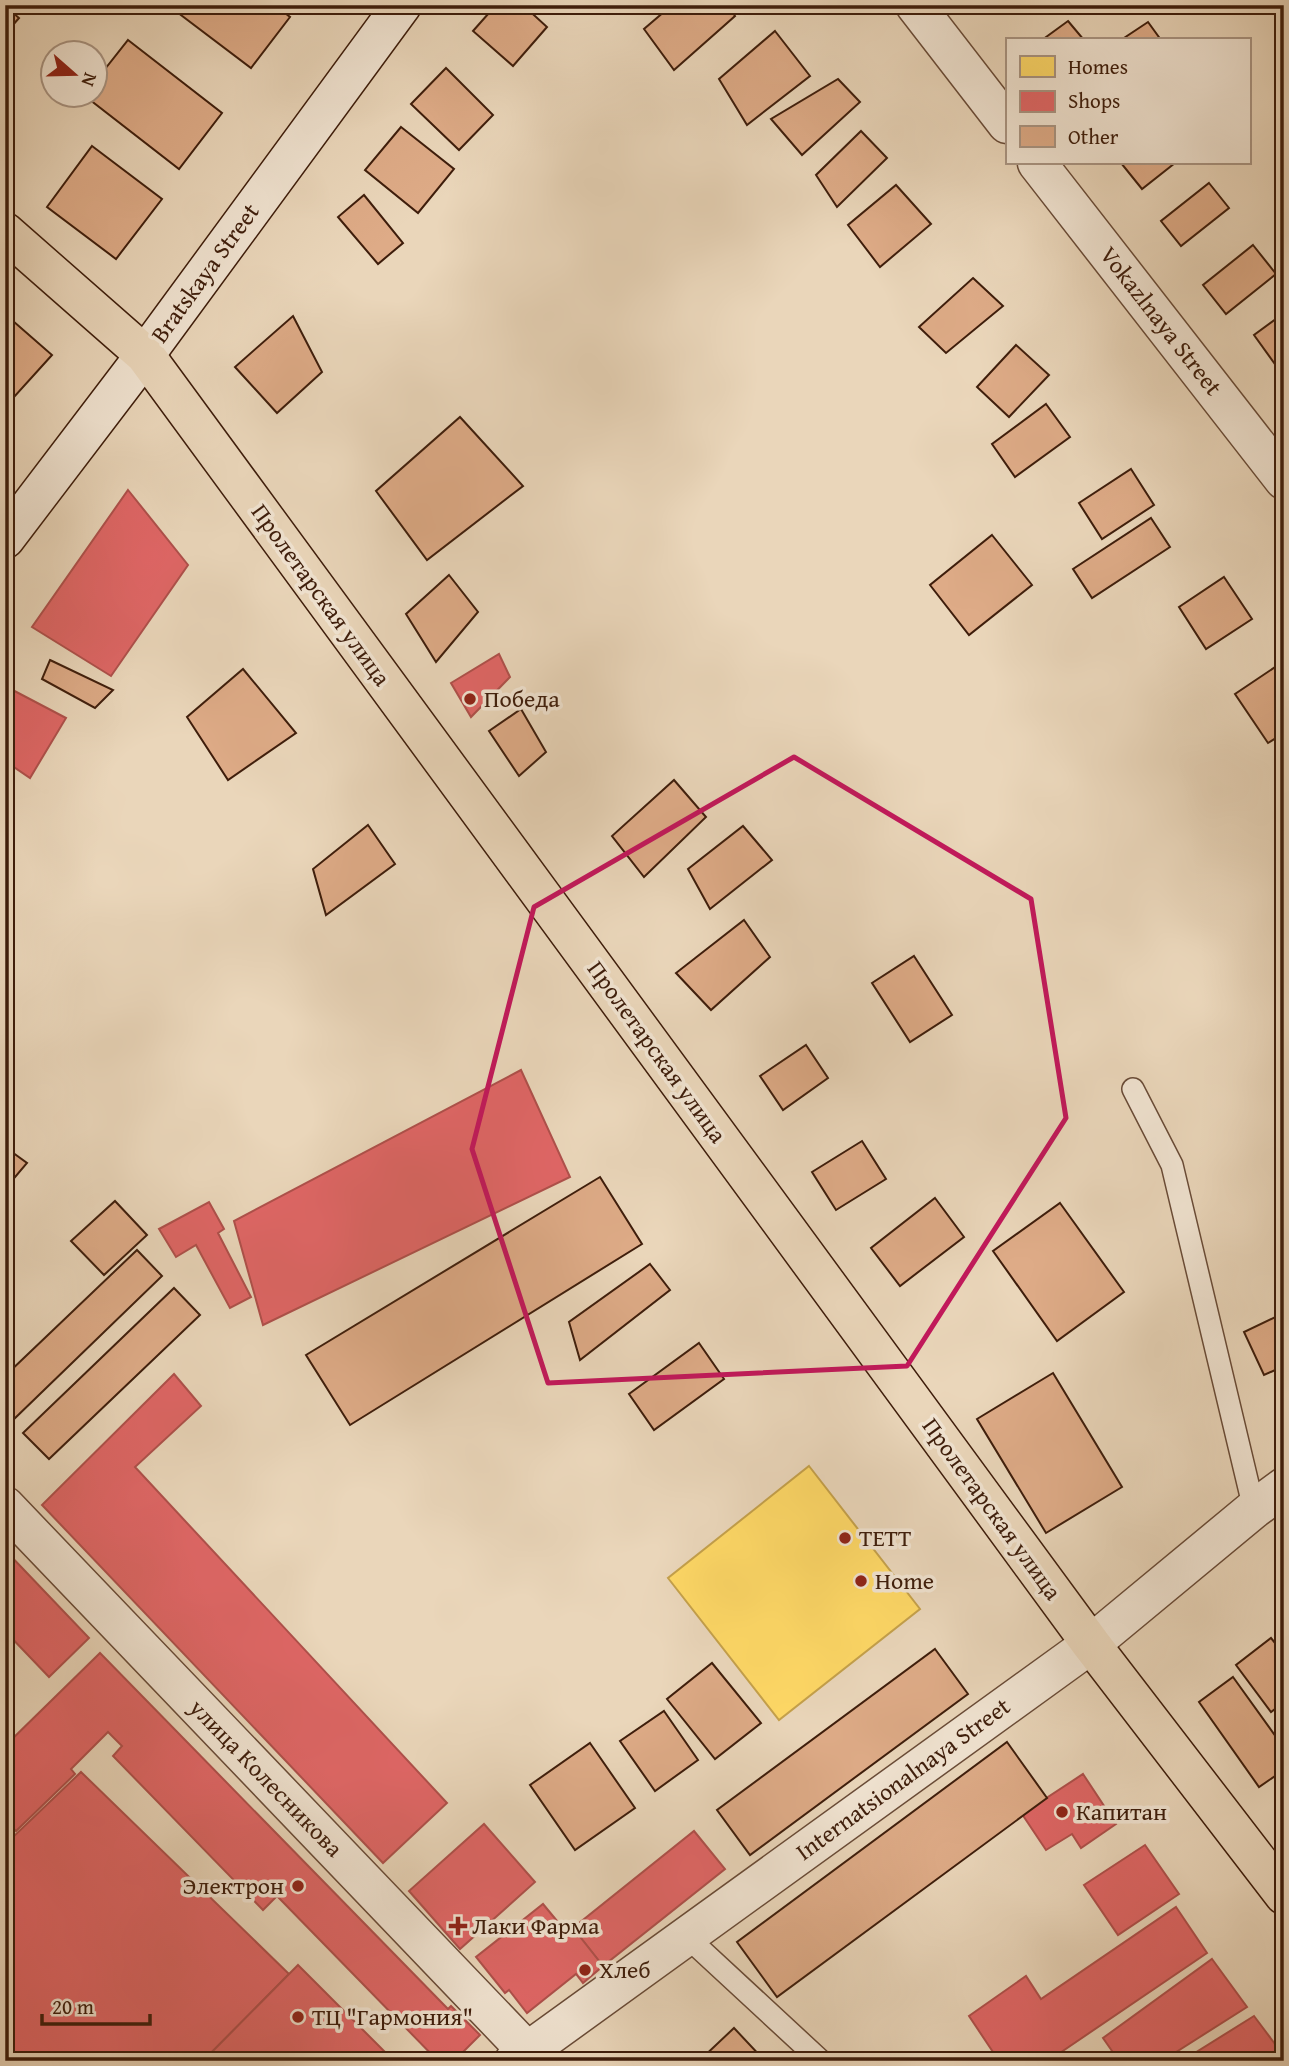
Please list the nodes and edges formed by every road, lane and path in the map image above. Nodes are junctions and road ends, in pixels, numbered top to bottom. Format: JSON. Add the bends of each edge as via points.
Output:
{"nodes":[{"id":1,"x":402,"y":5,"type":"edge"},
{"id":2,"x":915,"y":5,"type":"edge"},
{"id":3,"x":1006,"y":123,"type":"edge"},
{"id":4,"x":1038,"y":164,"type":"edge"},
{"id":5,"x":5,"y":232,"type":"edge"},
{"id":6,"x":145,"y":355,"type":"junction"},
{"id":7,"x":1284,"y":480,"type":"edge"},
{"id":8,"x":5,"y":539,"type":"edge"},
{"id":9,"x":1133,"y":1089,"type":"dead end"},
{"id":10,"x":1269,"y":1498,"type":"edge"},
{"id":11,"x":5,"y":1506,"type":"edge"},
{"id":12,"x":1091,"y":1644,"type":"junction"},
{"id":13,"x":1284,"y":1895,"type":"edge"},
{"id":14,"x":686,"y":1936,"type":"junction"},
{"id":15,"x":520,"y":2056,"type":"edge"},
{"id":16,"x":821,"y":2061,"type":"edge"}],
"edges":[{"from":1,"to":6,"type":"street","name":"Bratskaya Street"},
{"from":2,"to":3,"type":"street"},
{"from":4,"to":7,"type":"street","name":"Vokazlnaya Street"},
{"from":5,"to":6,"type":"main road","name":"Пролетарская улица"},
{"from":6,"to":8,"type":"street","name":"Bratskaya Street"},
{"from":6,"to":12,"type":"main road","name":"Пролетарская улица"},
{"from":9,"to":10,"type":"lane","via":[[1172,1166]]},
{"from":10,"to":12,"type":"street","name":"Internatsionalnaya Street"},
{"from":11,"to":15,"type":"street","name":"улица Колесникова"},
{"from":12,"to":13,"type":"main road","name":"Пролетарская улица"},
{"from":12,"to":14,"type":"street","name":"Internatsionalnaya Street"},
{"from":14,"to":15,"type":"street","name":"Internatsionalnaya Street"},
{"from":14,"to":16,"type":"lane"}]}
